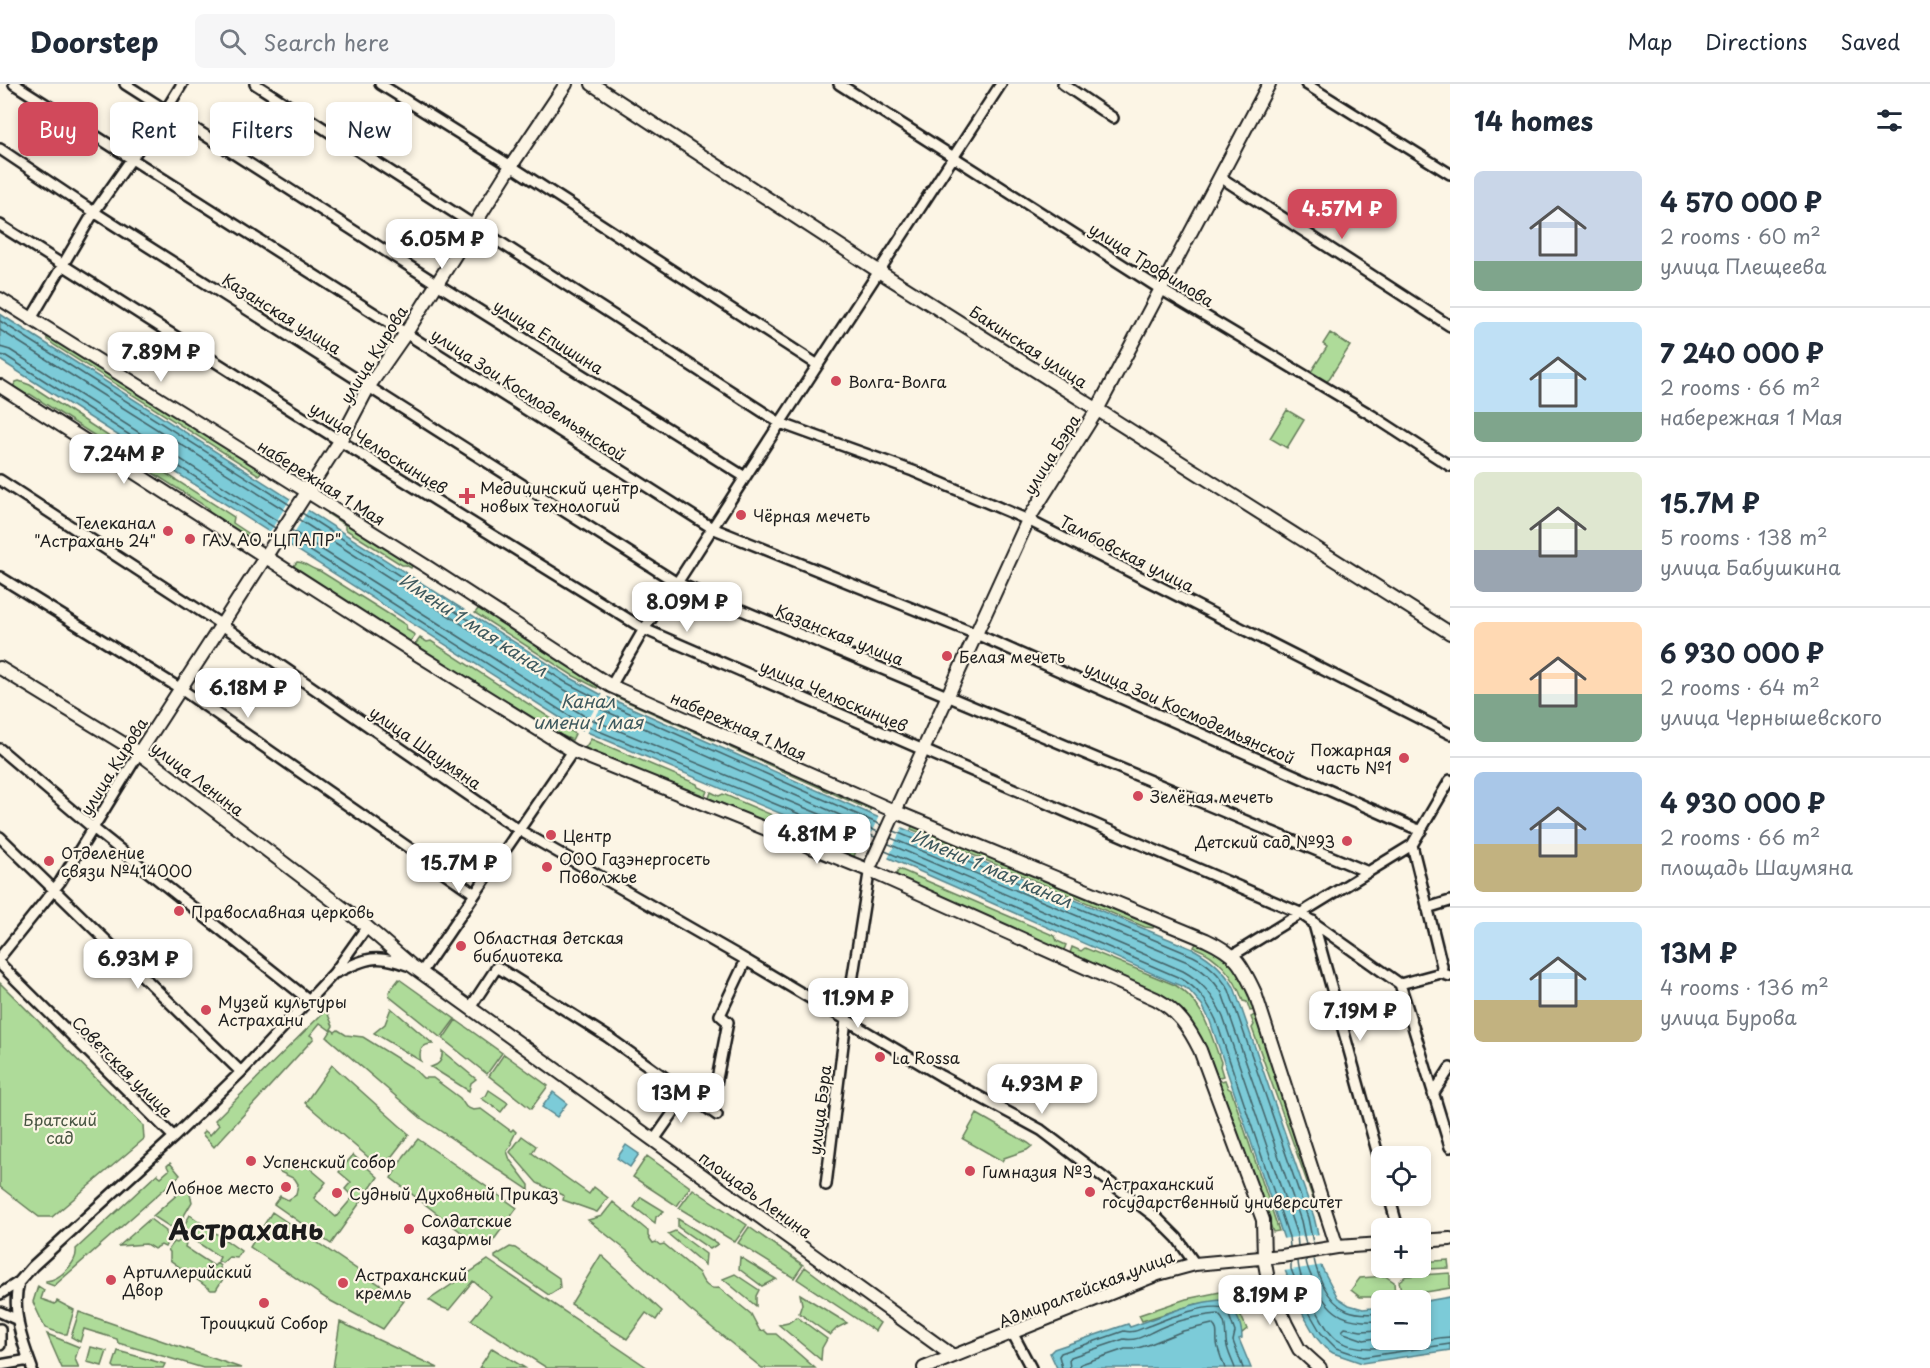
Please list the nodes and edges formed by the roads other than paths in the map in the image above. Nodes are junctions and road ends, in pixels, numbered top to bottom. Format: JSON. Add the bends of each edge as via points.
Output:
{"nodes":[{"id":1,"x":14,"y":84,"type":"edge"},
{"id":2,"x":125,"y":84,"type":"edge"},
{"id":3,"x":182,"y":84,"type":"edge"},
{"id":4,"x":255,"y":84,"type":"edge"},
{"id":5,"x":380,"y":84,"type":"edge"},
{"id":6,"x":566,"y":84,"type":"edge"},
{"id":7,"x":592,"y":84,"type":"edge"},
{"id":8,"x":839,"y":84,"type":"edge"},
{"id":9,"x":1001,"y":84,"type":"edge"},
{"id":10,"x":1063,"y":84,"type":"edge"},
{"id":11,"x":1269,"y":84,"type":"edge"},
{"id":12,"x":1306,"y":84,"type":"edge"},
{"id":13,"x":153,"y":102,"type":"edge"},
{"id":14,"x":171,"y":102,"type":"edge"},
{"id":15,"x":1113,"y":118,"type":"dead end"},
{"id":16,"x":198,"y":131,"type":"edge"},
{"id":17,"x":0,"y":149,"type":"edge"},
{"id":18,"x":135,"y":156,"type":"edge"},
{"id":19,"x":953,"y":157,"type":"junction"},
{"id":20,"x":132,"y":160,"type":"junction"},
{"id":21,"x":511,"y":166,"type":"junction"},
{"id":22,"x":1450,"y":174,"type":"edge"},
{"id":23,"x":1220,"y":177,"type":"junction"},
{"id":24,"x":94,"y":212,"type":"junction"},
{"id":25,"x":0,"y":225,"type":"edge"},
{"id":26,"x":473,"y":226,"type":"junction"},
{"id":27,"x":62,"y":264,"type":"junction"},
{"id":28,"x":880,"y":272,"type":"junction"},
{"id":29,"x":437,"y":284,"type":"junction"},
{"id":30,"x":1162,"y":290,"type":"junction"},
{"id":31,"x":0,"y":299,"type":"edge"},
{"id":32,"x":31,"y":319,"type":"junction"},
{"id":33,"x":1450,"y":326,"type":"edge"},
{"id":34,"x":406,"y":333,"type":"junction"},
{"id":35,"x":818,"y":365,"type":"junction"},
{"id":36,"x":0,"y":386,"type":"edge"},
{"id":37,"x":369,"y":386,"type":"junction"},
{"id":38,"x":1097,"y":410,"type":"junction"},
{"id":39,"x":780,"y":423,"type":"junction"},
{"id":40,"x":340,"y":441,"type":"junction"},
{"id":41,"x":1450,"y":466,"type":"edge"},
{"id":42,"x":745,"y":477,"type":"junction"},
{"id":43,"x":0,"y":480,"type":"edge"},
{"id":44,"x":304,"y":495,"type":"junction"},
{"id":45,"x":1028,"y":520,"type":"junction"},
{"id":46,"x":712,"y":528,"type":"junction"},
{"id":47,"x":266,"y":556,"type":"junction"},
{"id":48,"x":0,"y":577,"type":"edge"},
{"id":49,"x":677,"y":583,"type":"junction"},
{"id":50,"x":222,"y":625,"type":"junction"},
{"id":51,"x":644,"y":629,"type":"junction"},
{"id":52,"x":1450,"y":633,"type":"edge"},
{"id":53,"x":976,"y":634,"type":"junction"},
{"id":54,"x":0,"y":668,"type":"edge"},
{"id":55,"x":610,"y":686,"type":"junction"},
{"id":56,"x":181,"y":689,"type":"junction"},
{"id":57,"x":947,"y":694,"type":"junction"},
{"id":58,"x":1450,"y":734,"type":"edge"},
{"id":59,"x":0,"y":749,"type":"edge"},
{"id":60,"x":923,"y":750,"type":"junction"},
{"id":61,"x":573,"y":751,"type":"junction"},
{"id":62,"x":139,"y":753,"type":"junction"},
{"id":63,"x":1450,"y":780,"type":"edge"},
{"id":64,"x":893,"y":814,"type":"junction"},
{"id":65,"x":93,"y":828,"type":"junction"},
{"id":66,"x":519,"y":830,"type":"junction"},
{"id":67,"x":1421,"y":831,"type":"junction"},
{"id":68,"x":0,"y":837,"type":"edge"},
{"id":69,"x":1412,"y":845,"type":"junction"},
{"id":70,"x":870,"y":866,"type":"junction"},
{"id":71,"x":1368,"y":872,"type":"junction"},
{"id":72,"x":54,"y":888,"type":"junction"},
{"id":73,"x":475,"y":894,"type":"junction"},
{"id":74,"x":1450,"y":901,"type":"edge"},
{"id":75,"x":1427,"y":908,"type":"junction"},
{"id":76,"x":1300,"y":913,"type":"junction"},
{"id":77,"x":1313,"y":921,"type":"junction"},
{"id":78,"x":366,"y":928,"type":"junction"},
{"id":79,"x":1233,"y":955,"type":"junction"},
{"id":80,"x":0,"y":957,"type":"edge"},
{"id":81,"x":746,"y":960,"type":"junction"},
{"id":82,"x":0,"y":964,"type":"edge"},
{"id":83,"x":417,"y":970,"type":"junction"},
{"id":84,"x":334,"y":973,"type":"junction"},
{"id":85,"x":1446,"y":974,"type":"edge"},
{"id":86,"x":1400,"y":984,"type":"junction"},
{"id":87,"x":309,"y":1000,"type":"junction"},
{"id":88,"x":470,"y":1008,"type":"junction"},
{"id":89,"x":846,"y":1020,"type":"junction"},
{"id":90,"x":1450,"y":1068,"type":"edge"},
{"id":91,"x":241,"y":1072,"type":"junction"},
{"id":92,"x":687,"y":1093,"type":"junction"},
{"id":93,"x":1433,"y":1094,"type":"junction"},
{"id":94,"x":174,"y":1137,"type":"junction"},
{"id":95,"x":654,"y":1140,"type":"junction"},
{"id":96,"x":1376,"y":1146,"type":"edge"},
{"id":97,"x":1450,"y":1147,"type":"edge"},
{"id":98,"x":826,"y":1185,"type":"dead end"},
{"id":99,"x":1450,"y":1239,"type":"edge"},
{"id":100,"x":1431,"y":1240,"type":"edge"},
{"id":101,"x":1371,"y":1245,"type":"edge"},
{"id":102,"x":1332,"y":1248,"type":"junction"},
{"id":103,"x":1264,"y":1258,"type":"junction"},
{"id":104,"x":1195,"y":1264,"type":"junction"},
{"id":105,"x":19,"y":1282,"type":"junction"},
{"id":106,"x":0,"y":1294,"type":"edge"},
{"id":107,"x":0,"y":1312,"type":"edge"},
{"id":108,"x":18,"y":1320,"type":"junction"},
{"id":109,"x":0,"y":1329,"type":"edge"},
{"id":110,"x":1013,"y":1334,"type":"junction"},
{"id":111,"x":0,"y":1345,"type":"edge"},
{"id":112,"x":953,"y":1356,"type":"junction"},
{"id":113,"x":30,"y":1364,"type":"edge"},
{"id":114,"x":0,"y":1365,"type":"edge"},
{"id":115,"x":924,"y":1368,"type":"edge"},
{"id":116,"x":1031,"y":1368,"type":"edge"},
{"id":117,"x":1320,"y":1368,"type":"edge"}],
"edges":[{"from":1,"to":20,"type":"street","name":"улица Зои Космодемьянской"},
{"from":2,"to":13,"type":"street","name":"улица Епишина"},
{"from":3,"to":14,"type":"street"},
{"from":4,"to":26,"type":"street","name":"Тамбовская улица"},
{"from":5,"to":21,"type":"street"},
{"from":6,"to":21,"type":"main road","name":"улица Кирова"},
{"from":7,"to":28,"type":"main road","name":"Бакинская улица"},
{"from":8,"to":19,"type":"street","name":"улица Трофимова"},
{"from":9,"to":19,"type":"street"},
{"from":10,"to":15,"type":"street"},
{"from":11,"to":23,"type":"main road","name":"улица Бэра"},
{"from":12,"to":22,"type":"street"},
{"from":16,"to":29,"type":"street","name":"улица Епишина"},
{"from":17,"to":24,"type":"street","name":"Казанская улица"},
{"from":18,"to":20,"type":"street"},
{"from":19,"to":28,"type":"street"},
{"from":19,"to":30,"type":"street","name":"улица Трофимова"},
{"from":20,"to":24,"type":"street"},
{"from":20,"to":34,"type":"street","name":"улица Зои Космодемьянской"},
{"from":21,"to":26,"type":"main road","name":"улица Кирова"},
{"from":21,"to":35,"type":"street"},
{"from":23,"to":30,"type":"main road","name":"улица Бэра"},
{"from":23,"to":33,"type":"street"},
{"from":24,"to":27,"type":"street"},
{"from":24,"to":37,"type":"street","name":"Казанская улица"},
{"from":25,"to":27,"type":"street","name":"улица Челюскинцев"},
{"from":26,"to":29,"type":"main road","name":"улица Кирова"},
{"from":26,"to":39,"type":"street","name":"Тамбовская улица"},
{"from":27,"to":32,"type":"street"},
{"from":27,"to":40,"type":"street","name":"улица Челюскинцев"},
{"from":28,"to":35,"type":"street"},
{"from":28,"to":38,"type":"main road","name":"Бакинская улица"},
{"from":29,"to":34,"type":"main road","name":"улица Кирова"},
{"from":29,"to":42,"type":"street","name":"улица Епишина"},
{"from":30,"to":38,"type":"main road","name":"улица Бэра"},
{"from":30,"to":41,"type":"street","name":"улица Трофимова","via":[[1365,410]]},
{"from":31,"to":32,"type":"main road","name":"набережная 1 Мая"},
{"from":32,"to":44,"type":"main road","name":"набережная 1 Мая"},
{"from":34,"to":37,"type":"main road","name":"улица Кирова"},
{"from":34,"to":46,"type":"street","name":"улица Зои Космодемьянской"},
{"from":35,"to":39,"type":"street"},
{"from":36,"to":47,"type":"main road"},
{"from":37,"to":40,"type":"main road","name":"улица Кирова"},
{"from":37,"to":49,"type":"street","name":"Казанская улица"},
{"from":38,"to":45,"type":"main road","name":"улица Бэра"},
{"from":38,"to":52,"type":"main road","name":"Бакинская улица"},
{"from":39,"to":42,"type":"street"},
{"from":39,"to":45,"type":"street","name":"Тамбовская улица","via":[[912,471]]},
{"from":40,"to":44,"type":"main road","name":"улица Кирова"},
{"from":40,"to":51,"type":"street","name":"улица Челюскинцев"},
{"from":42,"to":46,"type":"street"},
{"from":43,"to":50,"type":"street","name":"улица Шаумяна"},
{"from":44,"to":47,"type":"main road","name":"улица Кирова"},
{"from":44,"to":55,"type":"main road","name":"набережная 1 Мая","via":[[429,568]]},
{"from":45,"to":53,"type":"main road","name":"улица Бэра"},
{"from":45,"to":58,"type":"street","name":"Тамбовская улица"},
{"from":46,"to":49,"type":"street"},
{"from":46,"to":53,"type":"street","name":"улица Зои Космодемьянской"},
{"from":47,"to":50,"type":"main road","name":"улица Кирова"},
{"from":47,"to":61,"type":"main road"},
{"from":48,"to":56,"type":"street"},
{"from":49,"to":51,"type":"street"},
{"from":49,"to":57,"type":"street","name":"Казанская улица"},
{"from":50,"to":56,"type":"main road","name":"улица Кирова"},
{"from":50,"to":66,"type":"street","name":"улица Шаумяна"},
{"from":51,"to":55,"type":"street"},
{"from":51,"to":60,"type":"street","name":"улица Челюскинцев"},
{"from":53,"to":57,"type":"main road","name":"улица Бэра"},
{"from":53,"to":67,"type":"street","name":"улица Зои Космодемьянской"},
{"from":54,"to":62,"type":"main road","name":"улица Ленина"},
{"from":55,"to":64,"type":"main road","name":"набережная 1 Мая"},
{"from":56,"to":62,"type":"main road","name":"улица Кирова"},
{"from":56,"to":73,"type":"street"},
{"from":57,"to":60,"type":"main road","name":"улица Бэра"},
{"from":57,"to":71,"type":"street","name":"Казанская улица"},
{"from":59,"to":65,"type":"street"},
{"from":60,"to":64,"type":"main road","name":"улица Бэра"},
{"from":60,"to":76,"type":"street","name":"улица Челюскинцев"},
{"from":61,"to":66,"type":"street"},
{"from":61,"to":70,"type":"main road"},
{"from":62,"to":65,"type":"street","name":"улица Кирова"},
{"from":62,"to":78,"type":"main road","name":"улица Ленина"},
{"from":63,"to":67,"type":"street","via":[[1444,799]]},
{"from":64,"to":70,"type":"main road","name":"улица Бэра"},
{"from":64,"to":79,"type":"main road","name":"набережная 1 Мая","via":[[1206,940]]},
{"from":65,"to":72,"type":"street","name":"улица Кирова"},
{"from":65,"to":87,"type":"street"},
{"from":66,"to":73,"type":"street"},
{"from":66,"to":81,"type":"street","name":"улица Шаумяна"},
{"from":67,"to":69,"type":"street"},
{"from":68,"to":72,"type":"street"},
{"from":69,"to":71,"type":"street"},
{"from":69,"to":75,"type":"street"},
{"from":70,"to":89,"type":"street","name":"улица Бэра"},
{"from":70,"to":103,"type":"main road","via":[[1156,999],[1174,1011],[1200,1050],[1263,1220]]},
{"from":71,"to":76,"type":"street"},
{"from":72,"to":80,"type":"street","name":"улица Кирова"},
{"from":72,"to":91,"type":"street"},
{"from":73,"to":83,"type":"street"},
{"from":74,"to":75,"type":"street"},
{"from":75,"to":85,"type":"street"},
{"from":76,"to":77,"type":"street","name":"улица Челюскинцев"},
{"from":76,"to":79,"type":"street"},
{"from":77,"to":86,"type":"street","name":"улица Челюскинцев"},
{"from":77,"to":96,"type":"street"},
{"from":78,"to":83,"type":"main road","name":"площадь Ленина"},
{"from":78,"to":84,"type":"street"},
{"from":79,"to":102,"type":"main road","name":"набережная 1 Мая","via":[[1244,968],[1255,993]]},
{"from":81,"to":89,"type":"street","name":"улица Шаумяна"},
{"from":81,"to":92,"type":"street","via":[[720,1015],[728,1022],[714,1112]]},
{"from":82,"to":94,"type":"street","name":"Советская улица"},
{"from":83,"to":84,"type":"street","via":[[379,957]]},
{"from":83,"to":88,"type":"main road","name":"площадь Ленина"},
{"from":84,"to":87,"type":"street"},
{"from":85,"to":86,"type":"street"},
{"from":86,"to":93,"type":"street"},
{"from":87,"to":91,"type":"street"},
{"from":88,"to":92,"type":"street","via":[[497,967],[608,1037]]},
{"from":88,"to":95,"type":"main road","name":"площадь Ленина"},
{"from":89,"to":98,"type":"street","name":"улица Бэра"},
{"from":89,"to":104,"type":"street","name":"улица Шаумяна","via":[[1041,1130],[1158,1219]]},
{"from":90,"to":93,"type":"street"},
{"from":91,"to":94,"type":"street"},
{"from":92,"to":95,"type":"street"},
{"from":93,"to":97,"type":"street"},
{"from":94,"to":105,"type":"street"},
{"from":95,"to":112,"type":"main road","name":"площадь Ленина"},
{"from":99,"to":100,"type":"main road"},
{"from":101,"to":102,"type":"main road","name":"Адмиралтейская улица"},
{"from":102,"to":103,"type":"main road","name":"Адмиралтейская улица"},
{"from":103,"to":104,"type":"main road","name":"Адмиралтейская улица"},
{"from":103,"to":117,"type":"main road","via":[[1269,1285],[1286,1324],[1299,1349]]},
{"from":104,"to":110,"type":"main road","name":"Адмиралтейская улица","via":[[1158,1274]]},
{"from":105,"to":106,"type":"street"},
{"from":105,"to":108,"type":"street","via":[[15,1301]]},
{"from":107,"to":108,"type":"street"},
{"from":108,"to":113,"type":"street"},
{"from":109,"to":111,"type":"street"},
{"from":110,"to":112,"type":"main road","name":"Адмиралтейская улица"},
{"from":110,"to":116,"type":"street"},
{"from":112,"to":115,"type":"main road","name":"Адмиралтейская улица"},
{"from":113,"to":114,"type":"street"}]}
